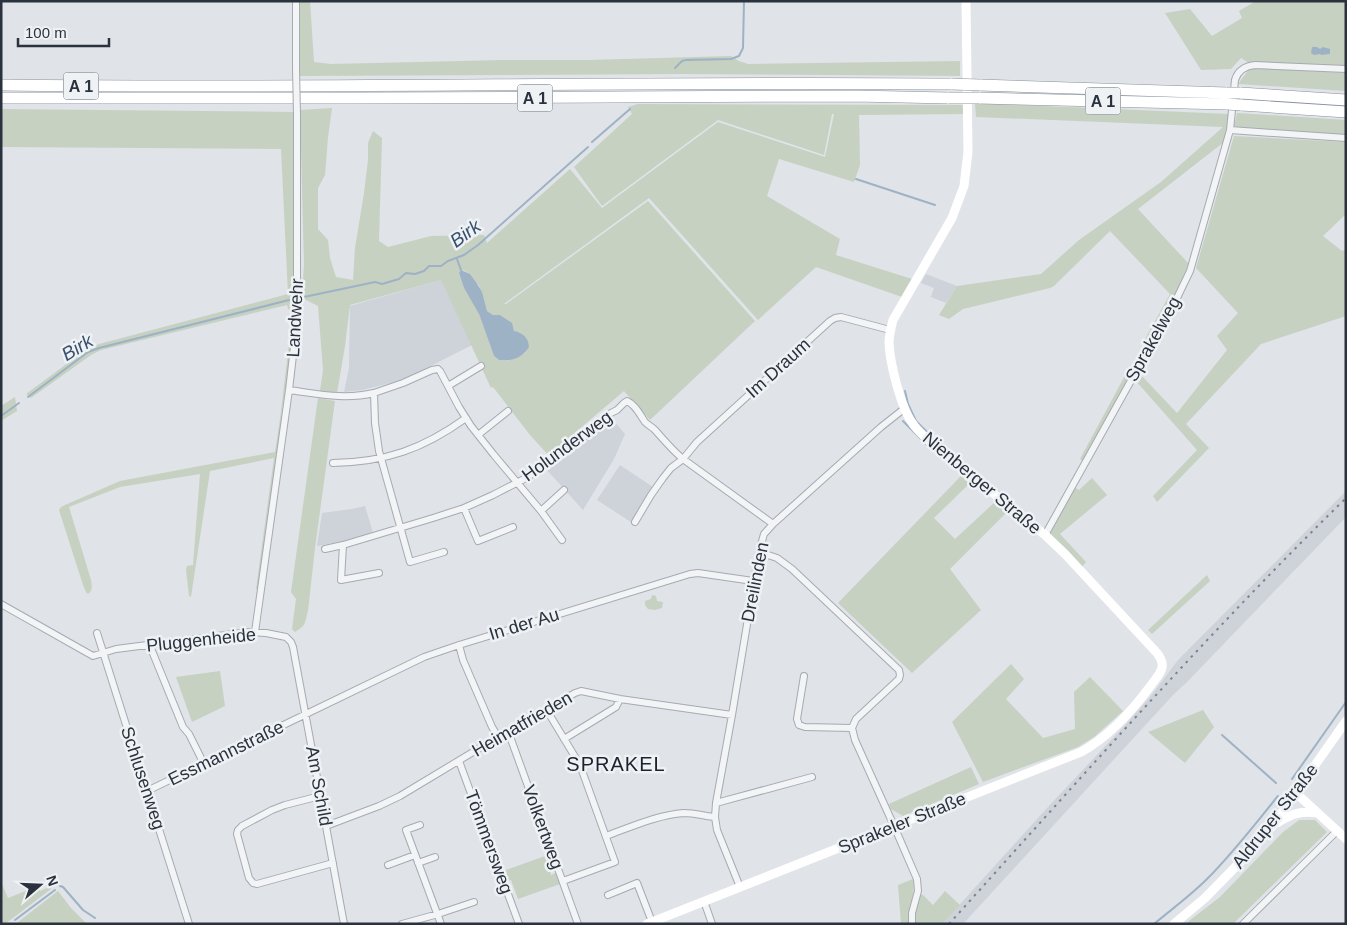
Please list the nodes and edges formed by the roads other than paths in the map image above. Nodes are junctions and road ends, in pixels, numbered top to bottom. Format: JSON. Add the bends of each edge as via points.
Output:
{"nodes":[{"id":1,"x":296,"y":1,"type":"edge"},
{"id":2,"x":966,"y":1,"type":"edge"},
{"id":3,"x":1346,"y":69,"type":"edge"},
{"id":4,"x":1,"y":85,"type":"edge"},
{"id":5,"x":1,"y":98,"type":"edge"},
{"id":6,"x":1227,"y":99,"type":"junction"},
{"id":7,"x":1346,"y":100,"type":"edge"},
{"id":8,"x":1346,"y":112,"type":"edge"},
{"id":9,"x":1230,"y":130,"type":"junction"},
{"id":10,"x":1346,"y":138,"type":"edge"},
{"id":11,"x":890,"y":330,"type":"junction"},
{"id":12,"x":481,"y":366,"type":"dead end"},
{"id":13,"x":448,"y":386,"type":"junction"},
{"id":14,"x":289,"y":390,"type":"junction"},
{"id":15,"x":374,"y":392,"type":"junction"},
{"id":16,"x":905,"y":408,"type":"junction"},
{"id":17,"x":508,"y":411,"type":"dead end"},
{"id":18,"x":466,"y":418,"type":"junction"},
{"id":19,"x":478,"y":435,"type":"junction"},
{"id":20,"x":381,"y":458,"type":"junction"},
{"id":21,"x":683,"y":459,"type":"junction"},
{"id":22,"x":333,"y":462,"type":"dead end"},
{"id":23,"x":517,"y":483,"type":"junction"},
{"id":24,"x":564,"y":490,"type":"dead end"},
{"id":25,"x":464,"y":508,"type":"junction"},
{"id":26,"x":541,"y":511,"type":"junction"},
{"id":27,"x":635,"y":522,"type":"dead end"},
{"id":28,"x":773,"y":524,"type":"junction"},
{"id":29,"x":513,"y":527,"type":"dead end"},
{"id":30,"x":401,"y":528,"type":"junction"},
{"id":31,"x":1045,"y":535,"type":"junction"},
{"id":32,"x":562,"y":540,"type":"dead end"},
{"id":33,"x":343,"y":545,"type":"junction"},
{"id":34,"x":325,"y":549,"type":"dead end"},
{"id":35,"x":444,"y":552,"type":"dead end"},
{"id":36,"x":759,"y":552,"type":"junction"},
{"id":37,"x":379,"y":573,"type":"dead end"},
{"id":38,"x":753,"y":582,"type":"junction"},
{"id":39,"x":1,"y":604,"type":"edge"},
{"id":40,"x":255,"y":632,"type":"junction"},
{"id":41,"x":97,"y":633,"type":"dead end"},
{"id":42,"x":458,"y":645,"type":"junction"},
{"id":43,"x":150,"y":646,"type":"junction"},
{"id":44,"x":293,"y":647,"type":"joint"},
{"id":45,"x":103,"y":654,"type":"junction"},
{"id":46,"x":804,"y":676,"type":"dead end"},
{"id":47,"x":1142,"y":698,"type":"joint"},
{"id":48,"x":620,"y":699,"type":"junction"},
{"id":49,"x":546,"y":709,"type":"junction"},
{"id":50,"x":306,"y":715,"type":"junction"},
{"id":51,"x":732,"y":716,"type":"junction"},
{"id":52,"x":1346,"y":721,"type":"edge"},
{"id":53,"x":852,"y":728,"type":"junction"},
{"id":54,"x":508,"y":731,"type":"junction"},
{"id":55,"x":498,"y":737,"type":"junction"},
{"id":56,"x":564,"y":739,"type":"junction"},
{"id":57,"x":459,"y":761,"type":"junction"},
{"id":58,"x":204,"y":764,"type":"junction"},
{"id":59,"x":812,"y":777,"type":"dead end"},
{"id":60,"x":147,"y":791,"type":"junction"},
{"id":61,"x":1296,"y":793,"type":"junction"},
{"id":62,"x":320,"y":796,"type":"junction"},
{"id":63,"x":716,"y":803,"type":"junction"},
{"id":64,"x":1318,"y":814,"type":"junction"},
{"id":65,"x":715,"y":817,"type":"junction"},
{"id":66,"x":1272,"y":825,"type":"junction"},
{"id":67,"x":326,"y":826,"type":"junction"},
{"id":68,"x":420,"y":826,"type":"dead end"},
{"id":69,"x":894,"y":826,"type":"junction"},
{"id":70,"x":1337,"y":831,"type":"junction"},
{"id":71,"x":606,"y":836,"type":"junction"},
{"id":72,"x":1346,"y":839,"type":"edge"},
{"id":73,"x":416,"y":855,"type":"junction"},
{"id":74,"x":435,"y":857,"type":"dead end"},
{"id":75,"x":333,"y":863,"type":"junction"},
{"id":76,"x":418,"y":863,"type":"junction"},
{"id":77,"x":388,"y":865,"type":"dead end"},
{"id":78,"x":563,"y":881,"type":"junction"},
{"id":79,"x":740,"y":887,"type":"junction"},
{"id":80,"x":608,"y":895,"type":"dead end"},
{"id":81,"x":704,"y":901,"type":"junction"},
{"id":82,"x":474,"y":902,"type":"dead end"},
{"id":83,"x":438,"y":914,"type":"junction"},
{"id":84,"x":649,"y":923,"type":"edge"},
{"id":85,"x":189,"y":924,"type":"edge"},
{"id":86,"x":344,"y":924,"type":"edge"},
{"id":87,"x":402,"y":924,"type":"edge"},
{"id":88,"x":442,"y":924,"type":"edge"},
{"id":89,"x":518,"y":924,"type":"edge"},
{"id":90,"x":578,"y":924,"type":"edge"},
{"id":91,"x":712,"y":924,"type":"edge"},
{"id":92,"x":912,"y":924,"type":"edge"},
{"id":93,"x":1174,"y":924,"type":"edge"},
{"id":94,"x":1243,"y":924,"type":"edge"}],
"edges":[{"from":1,"to":14,"type":"street","name":"Landwehr","bridge":true,"via":[[297,321]]},
{"from":2,"to":11,"type":"street","name":"Nienberger Straße","via":[[968,152],[964,186],[952,218],[900,306]]},
{"from":3,"to":9,"type":"street","name":"Sprakelweg","via":[[1244,67],[1234,80]]},
{"from":4,"to":6,"type":"highway","number":"A 1","bridge":true,"via":[[952,84]]},
{"from":5,"to":6,"type":"highway","number":"A 1","bridge":true,"via":[[845,96]]},
{"from":6,"to":7,"type":"highway","number":"A 1","bridge":true,"via":[[1240,93]]},
{"from":6,"to":8,"type":"highway","number":"A 1","bridge":true,"via":[[1241,105]]},
{"from":9,"to":10,"type":"street"},
{"from":9,"to":31,"type":"street","name":"Sprakelweg","via":[[1190,271]]},
{"from":11,"to":16,"type":"street","name":"Nienberger Straße","via":[[890,352]]},
{"from":11,"to":21,"type":"street","name":"Im Draum","via":[[845,317],[832,319],[708,431]]},
{"from":12,"to":13,"type":"street"},
{"from":13,"to":15,"type":"street","via":[[436,369]]},
{"from":13,"to":18,"type":"street"},
{"from":14,"to":15,"type":"street","via":[[328,396]]},
{"from":14,"to":40,"type":"street","name":"Landwehr"},
{"from":15,"to":20,"type":"street"},
{"from":16,"to":28,"type":"street","name":"Dreilinden"},
{"from":16,"to":31,"type":"street","name":"Nienberger Straße","via":[[913,424],[929,441]]},
{"from":17,"to":19,"type":"street"},
{"from":18,"to":19,"type":"street"},
{"from":18,"to":20,"type":"street","via":[[433,440]]},
{"from":19,"to":23,"type":"street"},
{"from":20,"to":22,"type":"street"},
{"from":20,"to":30,"type":"street"},
{"from":21,"to":23,"type":"street","name":"Holunderweg","via":[[627,401],[558,457]]},
{"from":21,"to":27,"type":"street","name":"Im Draum","via":[[671,468]]},
{"from":21,"to":28,"type":"street"},
{"from":23,"to":25,"type":"street","name":"Holunderweg"},
{"from":23,"to":26,"type":"street","name":"Holunderweg"},
{"from":24,"to":26,"type":"street","name":"Holunderweg"},
{"from":25,"to":29,"type":"street","via":[[478,541]]},
{"from":25,"to":30,"type":"street","name":"Holunderweg"},
{"from":26,"to":32,"type":"street","name":"Holunderweg"},
{"from":28,"to":36,"type":"street","name":"Dreilinden","via":[[764,534]]},
{"from":30,"to":33,"type":"street","name":"Holunderweg"},
{"from":30,"to":35,"type":"street","via":[[410,562]]},
{"from":31,"to":47,"type":"street","name":"Nienberger Straße","via":[[1161,658],[1161,671]]},
{"from":33,"to":34,"type":"street","name":"Holunderweg"},
{"from":33,"to":37,"type":"street","via":[[341,580]]},
{"from":36,"to":38,"type":"street","name":"Dreilinden"},
{"from":36,"to":53,"type":"street","via":[[777,558],[792,569],[899,670],[899,679],[856,719]]},
{"from":38,"to":42,"type":"street","name":"In der Au","via":[[690,574]]},
{"from":38,"to":51,"type":"street","name":"Dreilinden"},
{"from":39,"to":45,"type":"street","via":[[90,655]]},
{"from":40,"to":43,"type":"street","name":"Pluggenheide"},
{"from":40,"to":44,"type":"street","name":"Pluggenheide","via":[[286,637]]},
{"from":41,"to":45,"type":"street","name":"Schlusenweg"},
{"from":42,"to":50,"type":"street","name":"In der Au","via":[[424,657]]},
{"from":42,"to":55,"type":"street"},
{"from":43,"to":45,"type":"street","name":"Pluggenheide"},
{"from":43,"to":58,"type":"street","via":[[183,727],[190,734]]},
{"from":44,"to":50,"type":"street","name":"Am Schild"},
{"from":45,"to":60,"type":"street","name":"Schlusenweg"},
{"from":46,"to":53,"type":"street","via":[[797,719],[799,725]]},
{"from":47,"to":69,"type":"street","name":"Sprakeler Straße","via":[[1106,734],[1081,752]]},
{"from":48,"to":49,"type":"street","name":"Heimatfrieden","via":[[581,691]]},
{"from":48,"to":51,"type":"street","name":"Heimatfrieden"},
{"from":48,"to":56,"type":"street","via":[[616,707]]},
{"from":49,"to":54,"type":"street","name":"Heimatfrieden"},
{"from":49,"to":56,"type":"street"},
{"from":50,"to":58,"type":"street","name":"Essmannstraße"},
{"from":50,"to":62,"type":"street","name":"Am Schild"},
{"from":51,"to":63,"type":"street","name":"Dreilinden"},
{"from":52,"to":61,"type":"street","name":"Aldruper Straße"},
{"from":53,"to":69,"type":"street"},
{"from":54,"to":55,"type":"street","name":"Heimatfrieden"},
{"from":54,"to":78,"type":"street","name":"Volkertweg"},
{"from":55,"to":57,"type":"street","name":"Heimatfrieden"},
{"from":56,"to":71,"type":"street","via":[[580,765]]},
{"from":57,"to":67,"type":"street","name":"Heimatfrieden","via":[[400,796]]},
{"from":57,"to":89,"type":"street","name":"Tömmersweg"},
{"from":58,"to":60,"type":"street","name":"Essmannstraße"},
{"from":59,"to":63,"type":"street"},
{"from":60,"to":85,"type":"street","name":"Schlusenweg"},
{"from":61,"to":64,"type":"street"},
{"from":61,"to":66,"type":"street","name":"Aldruper Straße"},
{"from":62,"to":67,"type":"street","name":"Am Schild"},
{"from":62,"to":75,"type":"street","via":[[272,810],[242,826],[237,834],[253,883]]},
{"from":63,"to":65,"type":"street","name":"Dreilinden"},
{"from":64,"to":66,"type":"street","via":[[1294,814]]},
{"from":64,"to":70,"type":"street"},
{"from":65,"to":71,"type":"street","via":[[685,813],[650,820]]},
{"from":65,"to":79,"type":"street","name":"Dreilinden"},
{"from":66,"to":93,"type":"street","name":"Aldruper Straße","via":[[1227,877]]},
{"from":67,"to":75,"type":"street","name":"Am Schild"},
{"from":68,"to":73,"type":"street","via":[[406,830]]},
{"from":69,"to":79,"type":"street","name":"Sprakeler Straße"},
{"from":69,"to":92,"type":"street","via":[[917,879]]},
{"from":70,"to":72,"type":"street"},
{"from":70,"to":94,"type":"street"},
{"from":71,"to":78,"type":"street","via":[[615,862]]},
{"from":73,"to":76,"type":"street"},
{"from":73,"to":77,"type":"street"},
{"from":74,"to":76,"type":"street"},
{"from":75,"to":86,"type":"street","name":"Am Schild"},
{"from":76,"to":83,"type":"street"},
{"from":78,"to":90,"type":"street","name":"Volkertweg"},
{"from":79,"to":81,"type":"street","name":"Sprakeler Straße"},
{"from":80,"to":84,"type":"street","via":[[637,883]]},
{"from":81,"to":84,"type":"street","name":"Sprakeler Straße"},
{"from":81,"to":91,"type":"street"},
{"from":82,"to":83,"type":"street"},
{"from":83,"to":87,"type":"street"},
{"from":83,"to":88,"type":"street"}]}
